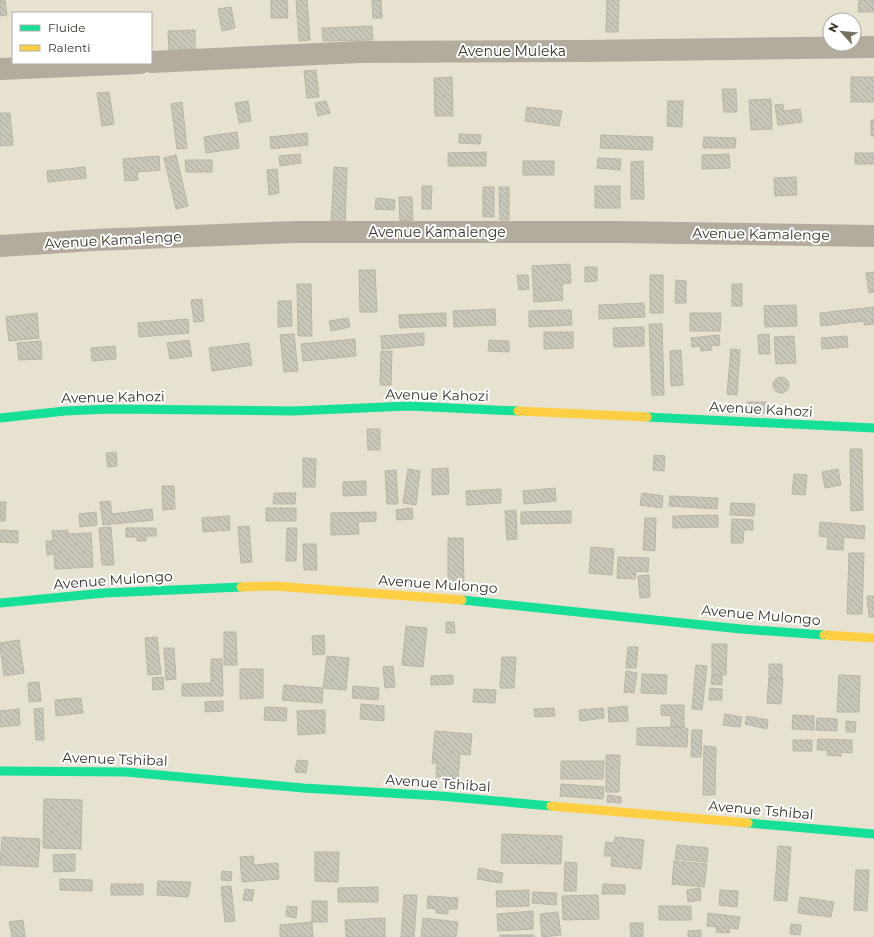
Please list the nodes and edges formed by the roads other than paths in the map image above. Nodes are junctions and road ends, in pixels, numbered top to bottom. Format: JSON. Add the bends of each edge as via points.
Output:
{"nodes":[{"id":1,"x":874,"y":47,"type":"edge"},
{"id":2,"x":152,"y":62,"type":"edge"},
{"id":3,"x":117,"y":64,"type":"edge"},
{"id":4,"x":0,"y":69,"type":"edge"},
{"id":5,"x":874,"y":236,"type":"edge"},
{"id":6,"x":0,"y":246,"type":"edge"},
{"id":7,"x":0,"y":418,"type":"edge"},
{"id":8,"x":874,"y":428,"type":"edge"},
{"id":9,"x":0,"y":603,"type":"edge"},
{"id":10,"x":874,"y":638,"type":"edge"},
{"id":11,"x":0,"y":771,"type":"edge"},
{"id":12,"x":874,"y":834,"type":"edge"}],
"edges":[{"from":1,"to":2,"type":"street","name":"Avenue Muleka","via":[[360,52]]},
{"from":3,"to":4,"type":"street"},
{"from":5,"to":6,"type":"street","name":"Avenue Kamalenge","via":[[611,232],[294,232]]},
{"from":7,"to":8,"type":"street","name":"Avenue Kahozi","via":[[111,409],[293,411],[409,406]]},
{"from":9,"to":10,"type":"street","name":"Avenue Mulongo","via":[[105,593],[274,586],[490,602],[741,629]]},
{"from":11,"to":12,"type":"street","name":"Avenue Tshibal","via":[[126,772],[303,788],[440,796]]}]}
